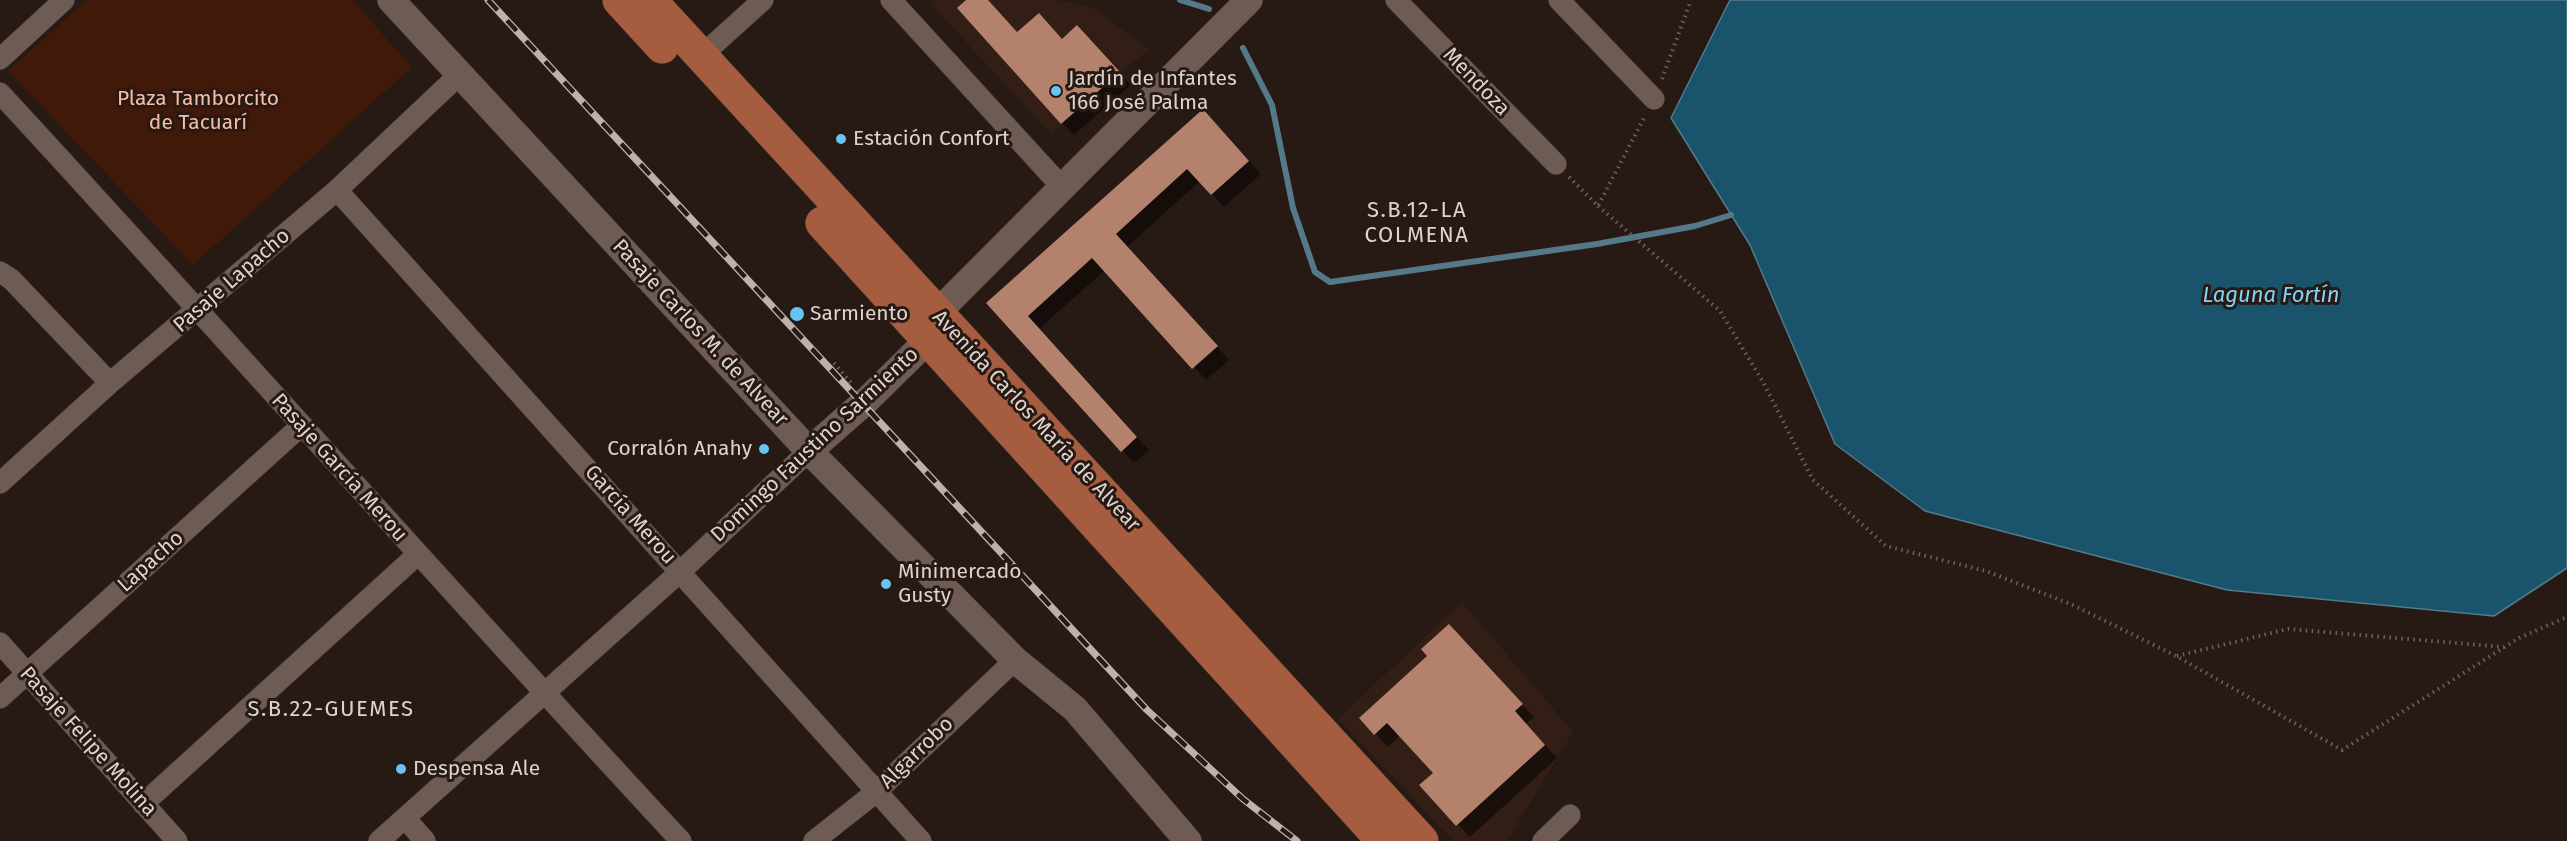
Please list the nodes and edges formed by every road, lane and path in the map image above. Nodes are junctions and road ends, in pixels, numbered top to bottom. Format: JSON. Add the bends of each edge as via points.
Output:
{"nodes":[{"id":1,"x":64,"y":0,"type":"edge"},
{"id":2,"x":391,"y":0,"type":"edge"},
{"id":3,"x":619,"y":0,"type":"edge"},
{"id":4,"x":650,"y":0,"type":"edge"},
{"id":5,"x":763,"y":0,"type":"edge"},
{"id":6,"x":891,"y":0,"type":"edge"},
{"id":7,"x":1249,"y":0,"type":"edge"},
{"id":8,"x":1396,"y":0,"type":"edge"},
{"id":9,"x":1560,"y":0,"type":"edge"},
{"id":10,"x":1691,"y":0,"type":"edge"},
{"id":11,"x":701,"y":56,"type":"junction"},
{"id":12,"x":0,"y":59,"type":"edge"},
{"id":13,"x":460,"y":74,"type":"junction"},
{"id":14,"x":0,"y":93,"type":"edge"},
{"id":15,"x":1654,"y":99,"type":"junction"},
{"id":16,"x":1556,"y":164,"type":"joint"},
{"id":17,"x":1061,"y":186,"type":"junction"},
{"id":18,"x":337,"y":190,"type":"junction"},
{"id":19,"x":1598,"y":206,"type":"junction"},
{"id":20,"x":0,"y":272,"type":"edge"},
{"id":21,"x":200,"y":309,"type":"junction"},
{"id":22,"x":933,"y":326,"type":"junction"},
{"id":23,"x":110,"y":383,"type":"junction"},
{"id":24,"x":301,"y":426,"type":"junction"},
{"id":25,"x":809,"y":451,"type":"junction"},
{"id":26,"x":0,"y":483,"type":"edge"},
{"id":27,"x":417,"y":555,"type":"junction"},
{"id":28,"x":681,"y":571,"type":"junction"},
{"id":29,"x":2567,"y":617,"type":"edge"},
{"id":30,"x":0,"y":643,"type":"edge"},
{"id":31,"x":2504,"y":647,"type":"junction"},
{"id":32,"x":2176,"y":656,"type":"junction"},
{"id":33,"x":1015,"y":660,"type":"junction"},
{"id":34,"x":28,"y":673,"type":"junction"},
{"id":35,"x":544,"y":693,"type":"junction"},
{"id":36,"x":0,"y":698,"type":"edge"},
{"id":37,"x":876,"y":792,"type":"junction"},
{"id":38,"x":143,"y":804,"type":"junction"},
{"id":39,"x":1570,"y":815,"type":"dead end"},
{"id":40,"x":405,"y":818,"type":"junction"},
{"id":41,"x":177,"y":841,"type":"edge"},
{"id":42,"x":379,"y":841,"type":"edge"},
{"id":43,"x":425,"y":841,"type":"edge"},
{"id":44,"x":681,"y":841,"type":"edge"},
{"id":45,"x":814,"y":841,"type":"edge"},
{"id":46,"x":921,"y":841,"type":"edge"},
{"id":47,"x":1188,"y":841,"type":"edge"},
{"id":48,"x":1383,"y":841,"type":"edge"},
{"id":49,"x":1422,"y":841,"type":"edge"},
{"id":50,"x":1543,"y":841,"type":"edge"}],
"edges":[{"from":1,"to":12,"type":"street"},
{"from":2,"to":13,"type":"street","name":"Pasaje Carlos M. de Alvear"},
{"from":3,"to":22,"type":"main road","name":"Avenida Carlos María de Alvear"},
{"from":4,"to":11,"type":"main road","name":"Avenida Carlos María de Alvear"},
{"from":5,"to":11,"type":"street"},
{"from":6,"to":17,"type":"street"},
{"from":7,"to":17,"type":"street","name":"Domingo Faustino Sarmiento"},
{"from":8,"to":16,"type":"street","name":"Mendoza"},
{"from":9,"to":15,"type":"street"},
{"from":10,"to":15,"type":"path"},
{"from":11,"to":22,"type":"main road","name":"Avenida Carlos María de Alvear"},
{"from":13,"to":18,"type":"street","name":"Pasaje Lapacho"},
{"from":13,"to":25,"type":"street","name":"Pasaje Carlos M. de Alvear"},
{"from":14,"to":21,"type":"street","name":"Pasaje García Merou"},
{"from":15,"to":19,"type":"path"},
{"from":16,"to":19,"type":"path"},
{"from":17,"to":22,"type":"street","name":"Domingo Faustino Sarmiento"},
{"from":18,"to":21,"type":"street","name":"Pasaje Lapacho"},
{"from":18,"to":28,"type":"street","name":"García Merou"},
{"from":19,"to":32,"type":"path","via":[[1720,311],[1763,382],[1814,480],[1886,546],[1986,570],[2073,605]]},
{"from":20,"to":23,"type":"street"},
{"from":21,"to":23,"type":"street","name":"Pasaje Lapacho"},
{"from":21,"to":24,"type":"street","name":"Pasaje García Merou"},
{"from":22,"to":25,"type":"street","name":"Domingo Faustino Sarmiento","via":[[867,400]]},
{"from":22,"to":48,"type":"main road","name":"Avenida Carlos María de Alvear"},
{"from":22,"to":49,"type":"main road","name":"Avenida Carlos María de Alvear"},
{"from":23,"to":26,"type":"street","name":"Pasaje Lapacho"},
{"from":24,"to":27,"type":"street","name":"Pasaje García Merou"},
{"from":24,"to":34,"type":"street","name":"Lapacho"},
{"from":25,"to":28,"type":"street","name":"Domingo Faustino Sarmiento"},
{"from":25,"to":33,"type":"street","name":"Pasaje Carlos M. de Alvear"},
{"from":27,"to":35,"type":"street","name":"Pasaje García Merou"},
{"from":27,"to":38,"type":"street"},
{"from":28,"to":35,"type":"street","name":"Domingo Faustino Sarmiento"},
{"from":28,"to":37,"type":"street","name":"García Merou"},
{"from":29,"to":31,"type":"path"},
{"from":30,"to":34,"type":"street","name":"Pasaje Felipe Molina"},
{"from":31,"to":32,"type":"path","via":[[2288,628]]},
{"from":31,"to":32,"type":"path","via":[[2342,750]]},
{"from":33,"to":37,"type":"street","name":"Algarrobo"},
{"from":33,"to":47,"type":"street","name":"Pasaje Carlos M. de Alvear","via":[[1075,709]]},
{"from":34,"to":36,"type":"street","name":"Lapacho"},
{"from":34,"to":38,"type":"street","name":"Pasaje Felipe Molina"},
{"from":35,"to":40,"type":"street","name":"Domingo Faustino Sarmiento"},
{"from":35,"to":44,"type":"street","name":"Pasaje García Merou"},
{"from":37,"to":45,"type":"street","name":"Algarrobo"},
{"from":37,"to":46,"type":"street","name":"García Merou"},
{"from":38,"to":41,"type":"street","name":"Pasaje Felipe Molina"},
{"from":39,"to":50,"type":"street"},
{"from":40,"to":42,"type":"street","name":"Domingo Faustino Sarmiento"},
{"from":40,"to":43,"type":"street"}]}
